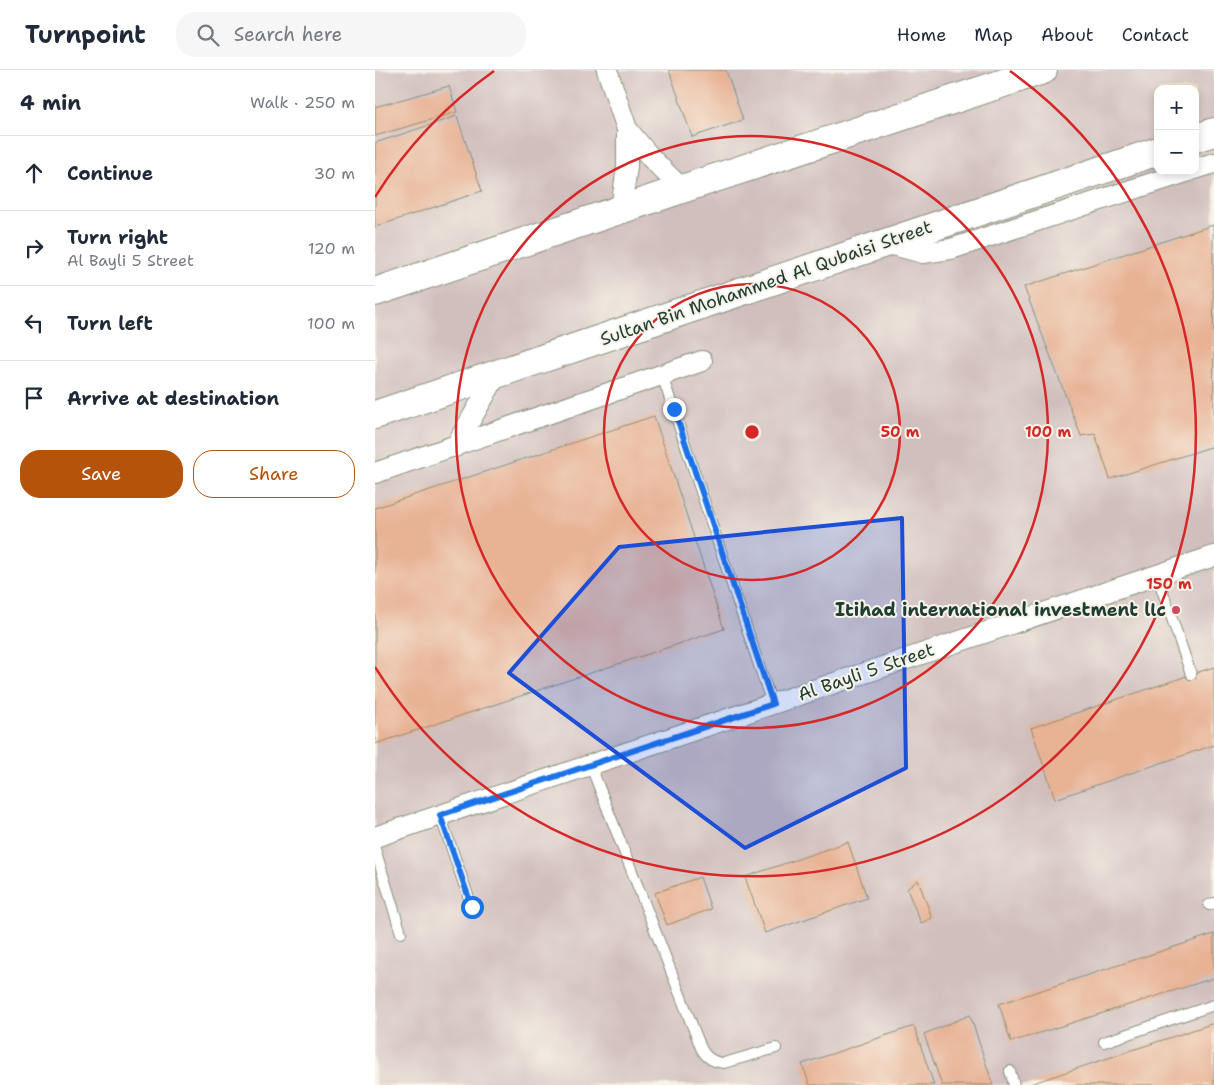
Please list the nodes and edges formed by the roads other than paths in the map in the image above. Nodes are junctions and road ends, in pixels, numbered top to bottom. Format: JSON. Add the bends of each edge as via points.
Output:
{"nodes":[{"id":1,"x":607,"y":70,"type":"edge"},
{"id":2,"x":1043,"y":70,"type":"edge"},
{"id":3,"x":627,"y":129,"type":"junction"},
{"id":4,"x":1214,"y":132,"type":"edge"},
{"id":5,"x":1199,"y":137,"type":"edge"},
{"id":6,"x":1154,"y":152,"type":"edge"},
{"id":7,"x":1214,"y":163,"type":"edge"},
{"id":8,"x":1199,"y":168,"type":"edge"},
{"id":9,"x":1177,"y":175,"type":"edge"},
{"id":10,"x":682,"y":189,"type":"junction"},
{"id":11,"x":621,"y":210,"type":"junction"},
{"id":12,"x":886,"y":243,"type":"junction"},
{"id":13,"x":375,"y":292,"type":"edge"},
{"id":14,"x":702,"y":361,"type":"dead end"},
{"id":15,"x":497,"y":374,"type":"junction"},
{"id":16,"x":662,"y":375,"type":"junction"},
{"id":17,"x":479,"y":405,"type":"junction"},
{"id":18,"x":375,"y":416,"type":"edge"},
{"id":19,"x":509,"y":428,"type":"junction"},
{"id":20,"x":455,"y":447,"type":"junction"},
{"id":21,"x":375,"y":474,"type":"edge"},
{"id":22,"x":1214,"y":556,"type":"edge"},
{"id":23,"x":1157,"y":575,"type":"junction"},
{"id":24,"x":1191,"y":674,"type":"dead end"},
{"id":25,"x":773,"y":704,"type":"junction"},
{"id":26,"x":590,"y":764,"type":"junction"},
{"id":27,"x":440,"y":815,"type":"junction"},
{"id":28,"x":375,"y":837,"type":"edge"},
{"id":29,"x":375,"y":849,"type":"edge"},
{"id":30,"x":472,"y":907,"type":"dead end"},
{"id":31,"x":401,"y":933,"type":"dead end"},
{"id":32,"x":1214,"y":1005,"type":"edge"},
{"id":33,"x":1104,"y":1042,"type":"dead end"},
{"id":34,"x":776,"y":1048,"type":"dead end"},
{"id":35,"x":1010,"y":1071,"type":"dead end"},
{"id":36,"x":1014,"y":1085,"type":"edge"}],
"edges":[{"from":1,"to":3,"type":"street"},
{"from":2,"to":10,"type":"main road"},
{"from":3,"to":10,"type":"street"},
{"from":3,"to":11,"type":"street","via":[[627,168]]},
{"from":4,"to":5,"type":"main road"},
{"from":6,"to":12,"type":"main road","name":"Sultan Bin Mohammed Al Qubaisi Street"},
{"from":7,"to":8,"type":"street"},
{"from":9,"to":12,"type":"street","via":[[951,249],[923,253]]},
{"from":10,"to":11,"type":"main road"},
{"from":11,"to":13,"type":"main road"},
{"from":12,"to":15,"type":"main road","name":"Sultan Bin Mohammed Al Qubaisi Street"},
{"from":14,"to":16,"type":"street"},
{"from":15,"to":17,"type":"street"},
{"from":15,"to":18,"type":"main road","name":"Sultan Bin Mohammed Al Qubaisi Street"},
{"from":16,"to":19,"type":"street"},
{"from":16,"to":25,"type":"lane"},
{"from":17,"to":19,"type":"street","via":[[480,411],[490,421]]},
{"from":17,"to":20,"type":"street"},
{"from":19,"to":20,"type":"street"},
{"from":20,"to":21,"type":"street"},
{"from":22,"to":23,"type":"street","name":"Al Bayli 5 Street"},
{"from":23,"to":24,"type":"lane"},
{"from":23,"to":25,"type":"street","name":"Al Bayli 5 Street"},
{"from":25,"to":26,"type":"street","name":"Al Bayli 5 Street"},
{"from":26,"to":27,"type":"street","name":"Al Bayli 5 Street"},
{"from":26,"to":34,"type":"lane","via":[[704,1054],[724,1063]]},
{"from":27,"to":28,"type":"street","name":"Al Bayli 5 Street"},
{"from":27,"to":30,"type":"lane"},
{"from":29,"to":31,"type":"lane"},
{"from":32,"to":33,"type":"lane"},
{"from":35,"to":36,"type":"lane"}]}
